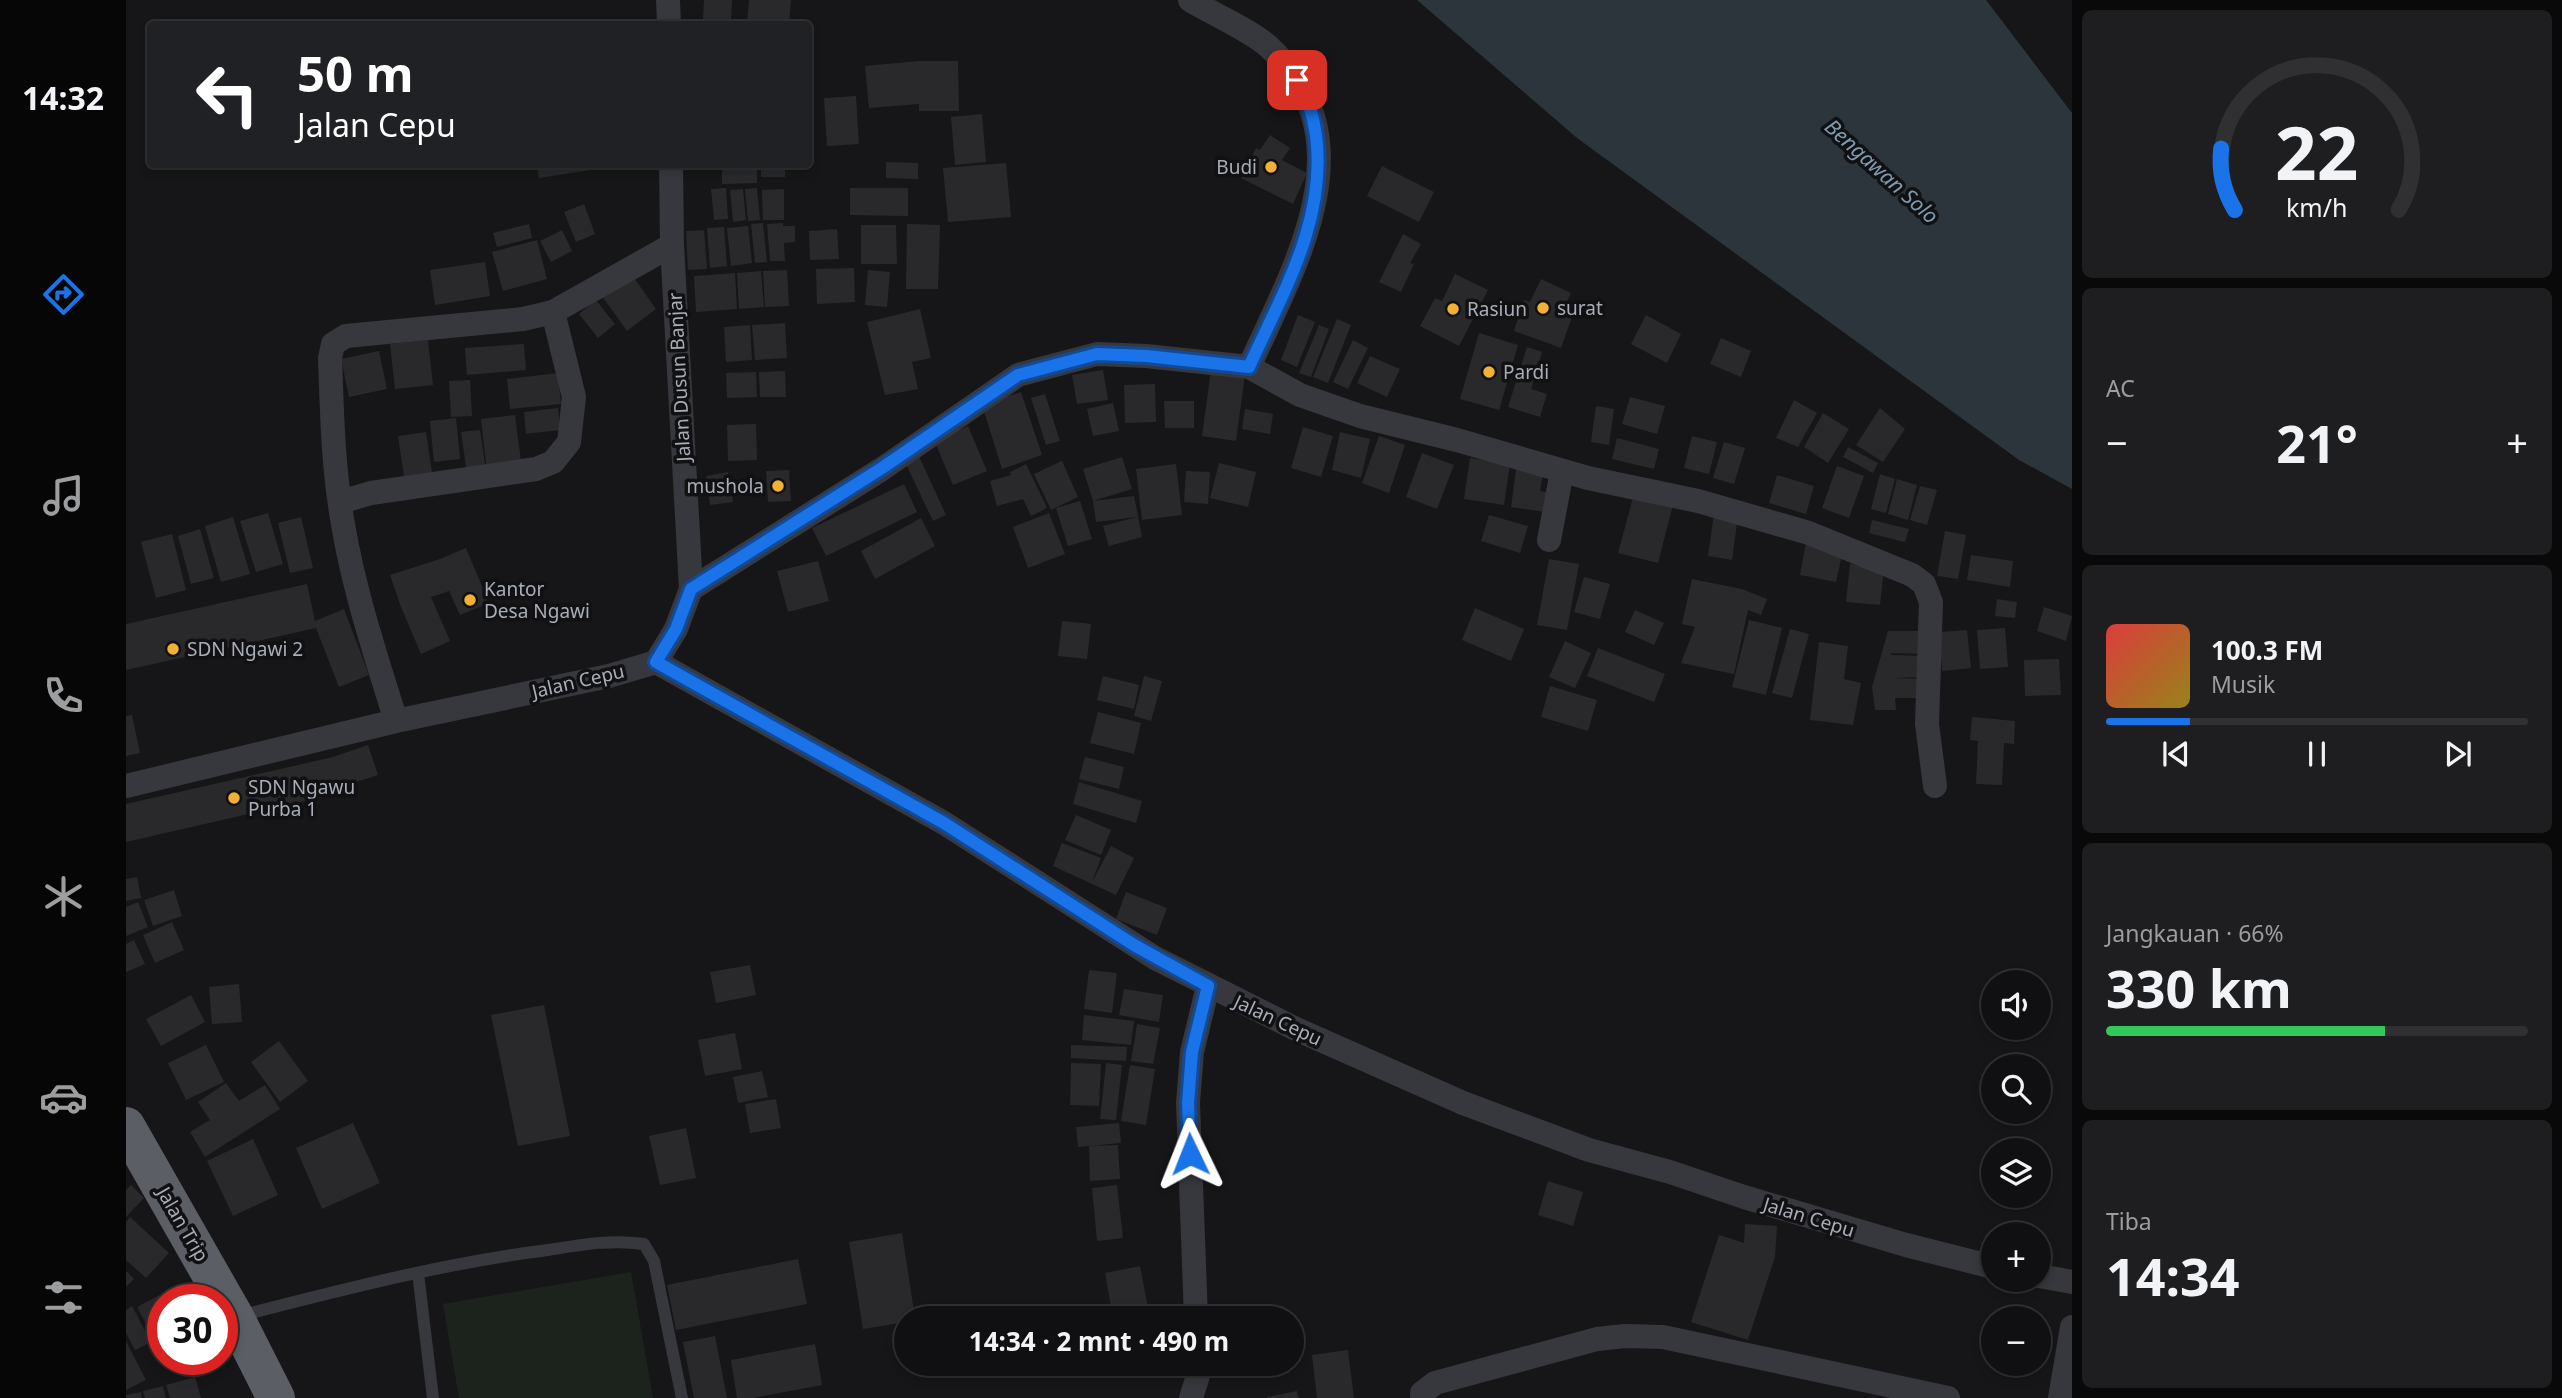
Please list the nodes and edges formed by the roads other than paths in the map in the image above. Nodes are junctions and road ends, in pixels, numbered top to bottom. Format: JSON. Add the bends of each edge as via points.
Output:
{"nodes":[{"id":1,"x":668,"y":0,"type":"edge"},
{"id":2,"x":1190,"y":0,"type":"edge"},
{"id":3,"x":669,"y":21,"type":"edge"},
{"id":4,"x":671,"y":168,"type":"edge"},
{"id":5,"x":672,"y":245,"type":"junction"},
{"id":6,"x":553,"y":312,"type":"junction"},
{"id":7,"x":1249,"y":367,"type":"junction"},
{"id":8,"x":1562,"y":471,"type":"junction"},
{"id":9,"x":340,"y":502,"type":"junction"},
{"id":10,"x":1549,"y":541,"type":"dead end"},
{"id":11,"x":691,"y":589,"type":"junction"},
{"id":12,"x":656,"y":662,"type":"junction"},
{"id":13,"x":396,"y":721,"type":"junction"},
{"id":14,"x":126,"y":786,"type":"edge"},
{"id":15,"x":1935,"y":786,"type":"dead end"},
{"id":16,"x":1208,"y":986,"type":"junction"},
{"id":17,"x":126,"y":1126,"type":"edge"},
{"id":18,"x":1981,"y":1264,"type":"edge"},
{"id":19,"x":418,"y":1273,"type":"junction"},
{"id":20,"x":2051,"y":1278,"type":"edge"},
{"id":21,"x":2072,"y":1282,"type":"edge"},
{"id":22,"x":216,"y":1284,"type":"edge"},
{"id":23,"x":1196,"y":1306,"type":"edge"},
{"id":24,"x":238,"y":1316,"type":"edge"},
{"id":25,"x":238,"y":1323,"type":"edge"},
{"id":26,"x":2072,"y":1327,"type":"edge"},
{"id":27,"x":1198,"y":1376,"type":"edge"},
{"id":28,"x":276,"y":1398,"type":"edge"},
{"id":29,"x":433,"y":1398,"type":"edge"},
{"id":30,"x":682,"y":1398,"type":"edge"},
{"id":31,"x":1191,"y":1398,"type":"edge"},
{"id":32,"x":1422,"y":1398,"type":"edge"},
{"id":33,"x":1948,"y":1398,"type":"edge"},
{"id":34,"x":2060,"y":1398,"type":"edge"}],
"edges":[{"from":1,"to":3,"type":"street"},
{"from":2,"to":7,"type":"street","via":[[1267,45],[1306,93],[1314,122],[1318,176],[1311,220]]},
{"from":4,"to":5,"type":"street","name":"Jalan Dusun Banjar"},
{"from":5,"to":6,"type":"street"},
{"from":5,"to":11,"type":"street","name":"Jalan Dusun Banjar"},
{"from":6,"to":9,"type":"street","via":[[574,397],[569,442],[553,462],[536,469],[370,493]]},
{"from":6,"to":9,"type":"street","via":[[523,319],[346,335],[333,344],[333,450]]},
{"from":7,"to":8,"type":"street","via":[[1300,395],[1360,416]]},
{"from":7,"to":11,"type":"street","via":[[1097,354],[1018,375]]},
{"from":8,"to":10,"type":"street"},
{"from":8,"to":15,"type":"street","via":[[1698,501],[1809,533],[1924,584],[1931,602],[1927,724]]},
{"from":9,"to":13,"type":"street","via":[[359,598]]},
{"from":11,"to":12,"type":"street","via":[[676,629]]},
{"from":12,"to":13,"type":"street","name":"Jalan Cepu"},
{"from":12,"to":16,"type":"street","name":"Jalan Cepu","via":[[944,823],[1134,945]]},
{"from":13,"to":14,"type":"street","name":"Jalan Cepu"},
{"from":16,"to":18,"type":"street","name":"Jalan Cepu","via":[[1463,1103],[1552,1137]]},
{"from":16,"to":23,"type":"street","via":[[1192,1052],[1188,1103]]},
{"from":17,"to":22,"type":"highway","name":"Jalan Trip"},
{"from":19,"to":24,"type":"lane"},
{"from":19,"to":29,"type":"lane"},
{"from":19,"to":30,"type":"lane","via":[[620,1240],[644,1244],[654,1261]]},
{"from":20,"to":21,"type":"street"},
{"from":25,"to":28,"type":"highway","name":"Jalan Trip"},
{"from":26,"to":34,"type":"street"},
{"from":27,"to":31,"type":"street"},
{"from":32,"to":33,"type":"street","via":[[1435,1383],[1597,1339],[1625,1336],[1663,1337]]}]}
